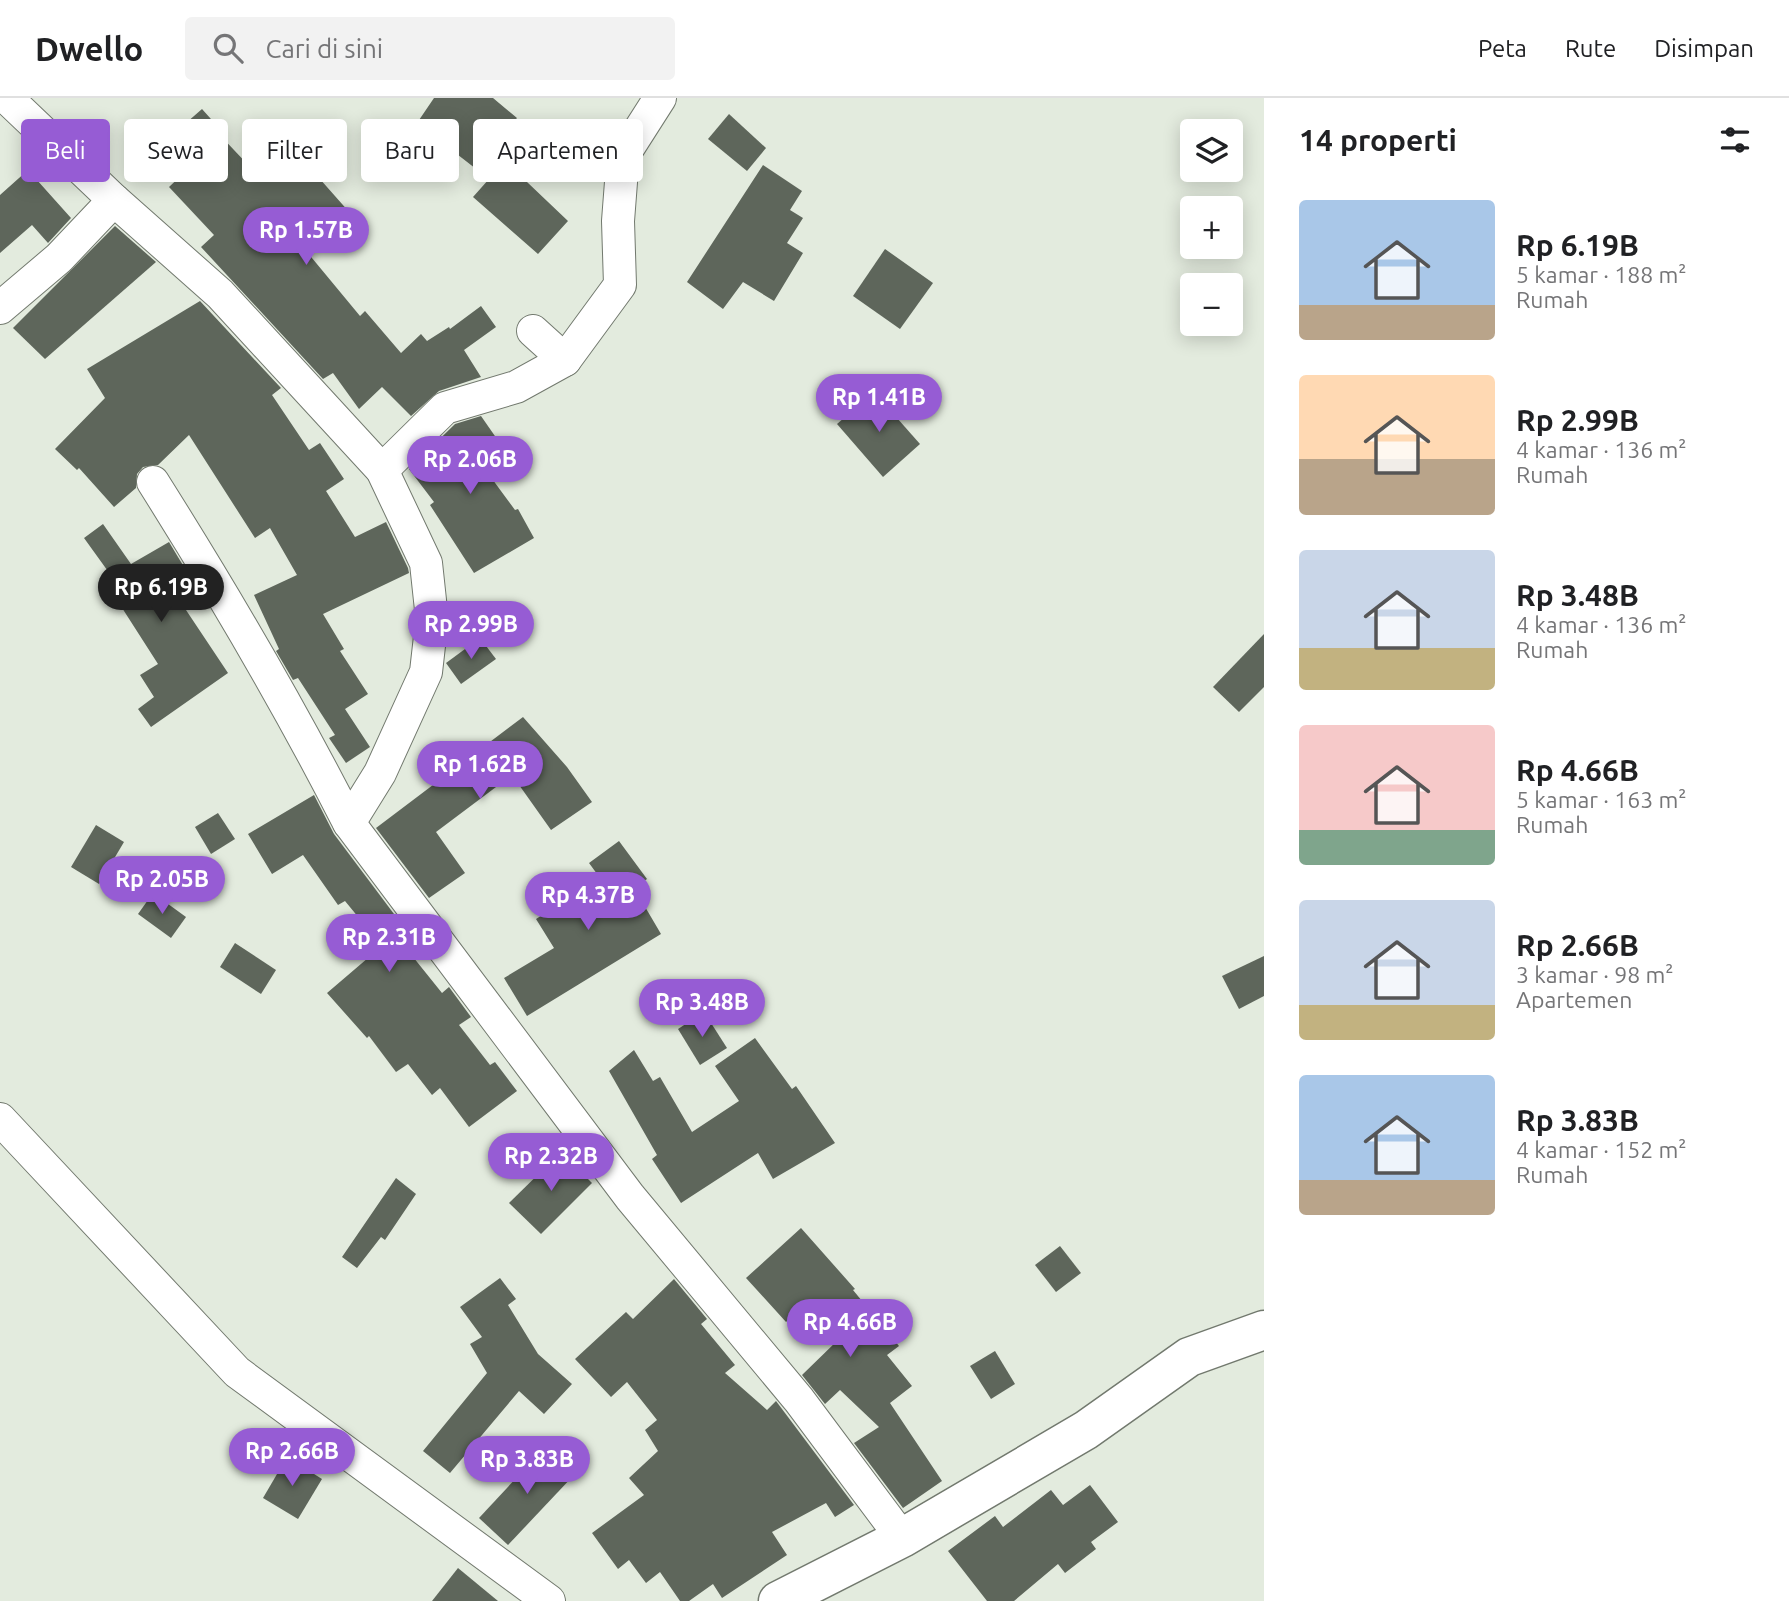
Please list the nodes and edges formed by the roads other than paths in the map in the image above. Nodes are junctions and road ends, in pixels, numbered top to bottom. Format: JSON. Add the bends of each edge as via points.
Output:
{"nodes":[{"id":1,"x":7,"y":98,"type":"edge"},
{"id":2,"x":660,"y":98,"type":"edge"},
{"id":3,"x":114,"y":200,"type":"junction"},
{"id":4,"x":0,"y":308,"type":"edge"},
{"id":5,"x":533,"y":331,"type":"dead end"},
{"id":6,"x":565,"y":360,"type":"junction"},
{"id":7,"x":382,"y":470,"type":"junction"},
{"id":8,"x":153,"y":482,"type":"dead end"},
{"id":9,"x":349,"y":824,"type":"junction"},
{"id":10,"x":0,"y":1119,"type":"edge"},
{"id":11,"x":1264,"y":1330,"type":"edge"},
{"id":12,"x":902,"y":1538,"type":"junction"},
{"id":13,"x":794,"y":1598,"type":"edge"},
{"id":14,"x":549,"y":1601,"type":"edge"}],
"edges":[{"from":1,"to":3,"type":"street"},
{"from":2,"to":6,"type":"street","via":[[623,156],[620,285]]},
{"from":3,"to":4,"type":"street","via":[[58,258]]},
{"from":3,"to":7,"type":"street","via":[[220,294]]},
{"from":5,"to":6,"type":"street"},
{"from":6,"to":7,"type":"street","via":[[516,387],[445,408]]},
{"from":7,"to":9,"type":"street","via":[[426,562],[432,619],[426,672],[380,773]]},
{"from":8,"to":9,"type":"street","via":[[237,614]]},
{"from":9,"to":12,"type":"street","via":[[629,1196],[799,1400]]},
{"from":10,"to":14,"type":"street","via":[[237,1372]]},
{"from":11,"to":12,"type":"street","via":[[1189,1357],[1086,1430]]},
{"from":12,"to":13,"type":"street"}]}
